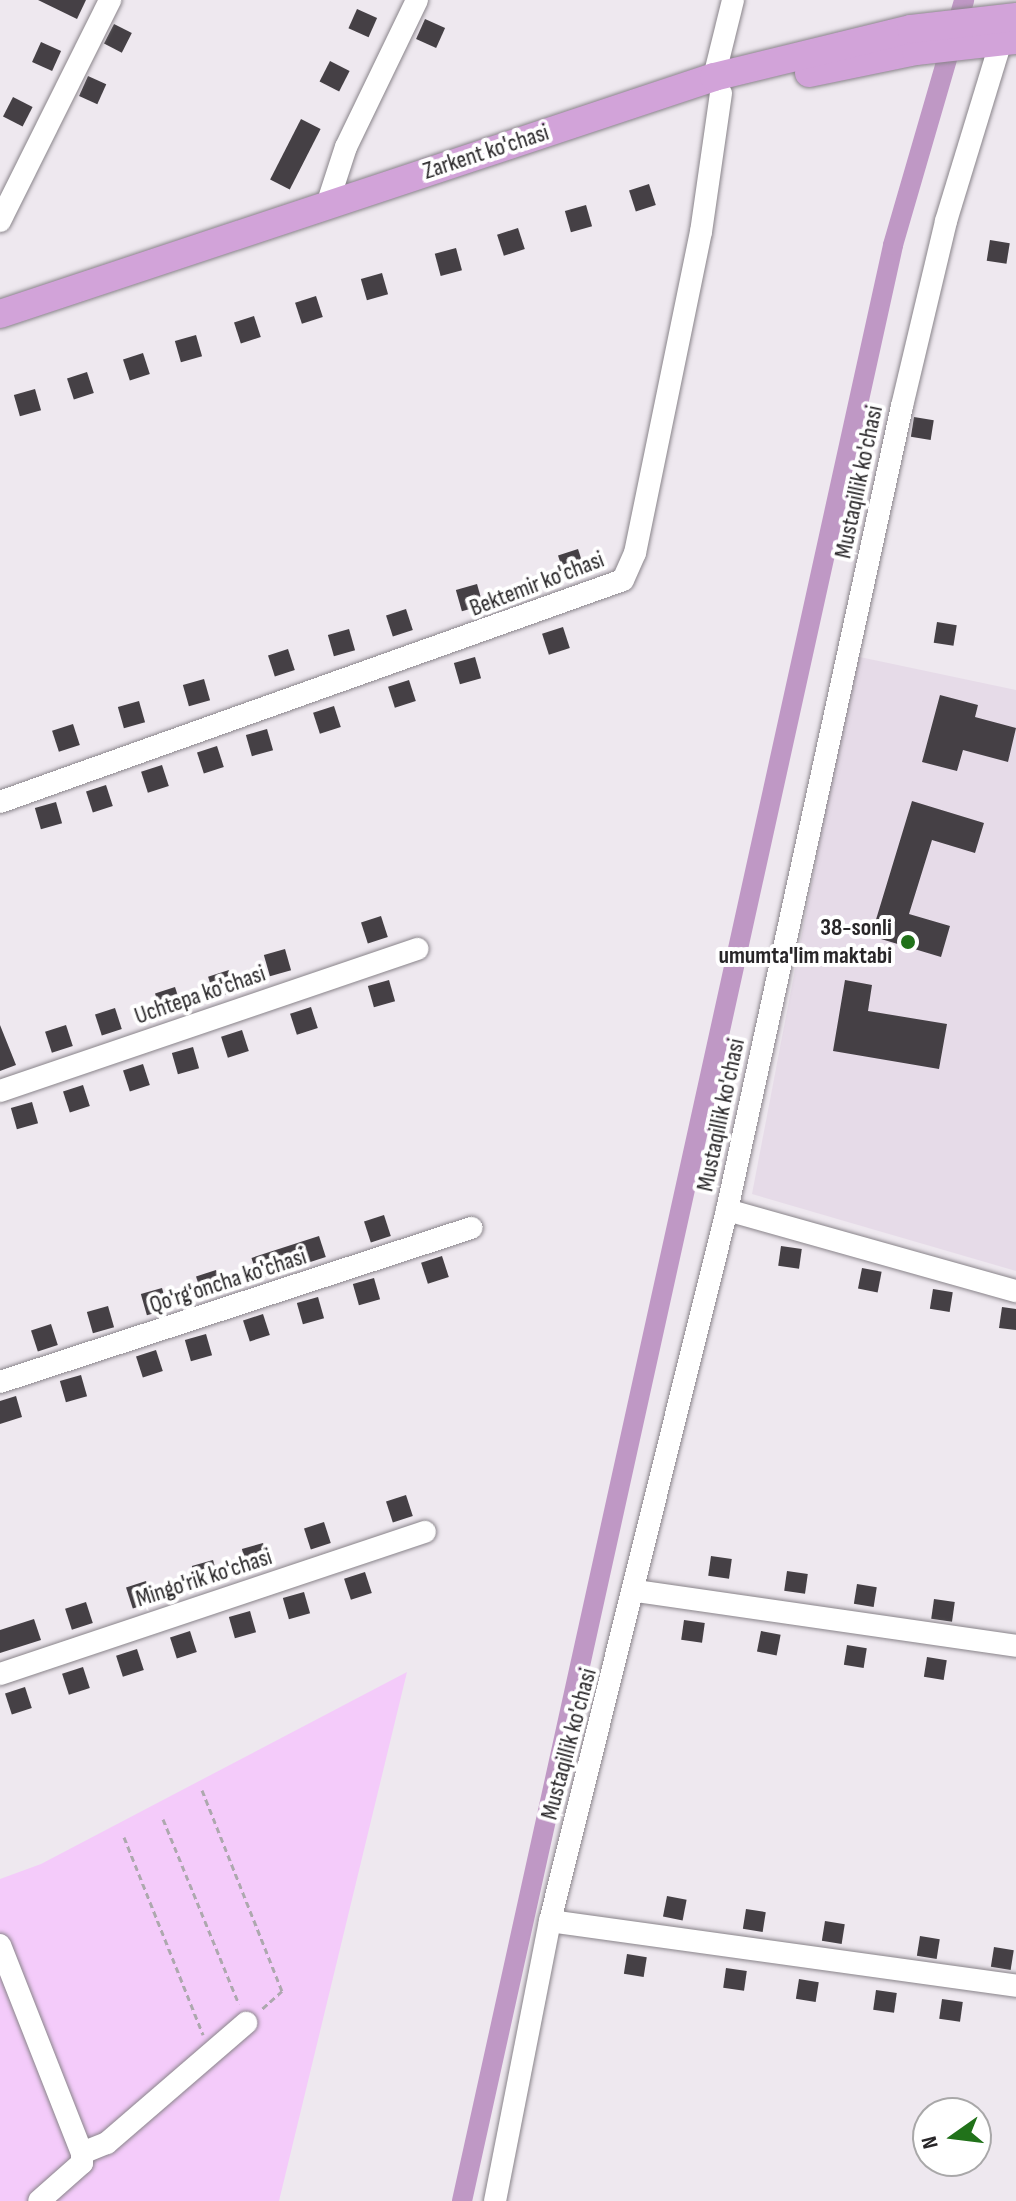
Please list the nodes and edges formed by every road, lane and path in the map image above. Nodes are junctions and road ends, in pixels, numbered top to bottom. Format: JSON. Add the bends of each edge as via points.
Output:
{"nodes":[{"id":1,"x":110,"y":0,"type":"edge"},
{"id":2,"x":417,"y":0,"type":"edge"},
{"id":3,"x":733,"y":0,"type":"edge"},
{"id":4,"x":993,"y":27,"type":"edge"},
{"id":5,"x":717,"y":85,"type":"junction"},
{"id":6,"x":327,"y":205,"type":"junction"},
{"id":7,"x":0,"y":221,"type":"edge"},
{"id":8,"x":0,"y":314,"type":"edge"},
{"id":9,"x":0,"y":329,"type":"edge"},
{"id":10,"x":0,"y":802,"type":"edge"},
{"id":11,"x":417,"y":949,"type":"dead end"},
{"id":12,"x":0,"y":1091,"type":"edge"},
{"id":13,"x":727,"y":1210,"type":"junction"},
{"id":14,"x":472,"y":1228,"type":"dead end"},
{"id":15,"x":1016,"y":1291,"type":"edge"},
{"id":16,"x":0,"y":1382,"type":"edge"},
{"id":17,"x":425,"y":1532,"type":"dead end"},
{"id":18,"x":636,"y":1591,"type":"junction"},
{"id":19,"x":1016,"y":1646,"type":"edge"},
{"id":20,"x":0,"y":1674,"type":"edge"},
{"id":21,"x":202,"y":1790,"type":"dead end"},
{"id":22,"x":163,"y":1819,"type":"dead end"},
{"id":23,"x":124,"y":1837,"type":"dead end"},
{"id":24,"x":550,"y":1921,"type":"junction"},
{"id":25,"x":0,"y":1945,"type":"edge"},
{"id":26,"x":1016,"y":1986,"type":"edge"},
{"id":27,"x":246,"y":2023,"type":"junction"},
{"id":28,"x":211,"y":2054,"type":"junction"},
{"id":29,"x":82,"y":2153,"type":"junction"},
{"id":30,"x":39,"y":2201,"type":"edge"},
{"id":31,"x":495,"y":2201,"type":"edge"}],
"edges":[{"from":1,"to":7,"type":"street"},
{"from":2,"to":6,"type":"street","via":[[346,147]]},
{"from":3,"to":5,"type":"street"},
{"from":4,"to":5,"type":"main road","name":"Zarkent ko'chasi"},
{"from":4,"to":13,"type":"street","name":"Mustaqillik ko'chasi","via":[[905,391]]},
{"from":5,"to":6,"type":"main road","name":"Zarkent ko'chasi"},
{"from":5,"to":9,"type":"main road","name":"Zarkent ko'chasi"},
{"from":5,"to":10,"type":"street","name":"Bektemir ko'chasi","via":[[701,232],[635,553],[623,580]]},
{"from":6,"to":8,"type":"main road","name":"Zarkent ko'chasi"},
{"from":11,"to":12,"type":"street","name":"Uchtepa ko'chasi"},
{"from":13,"to":15,"type":"street"},
{"from":13,"to":18,"type":"street","name":"Mustaqillik ko'chasi"},
{"from":14,"to":16,"type":"street","name":"Qo'rg'oncha ko'chasi"},
{"from":17,"to":20,"type":"street","name":"Mingo'rik ko'chasi"},
{"from":18,"to":19,"type":"street"},
{"from":18,"to":24,"type":"street","name":"Mustaqillik ko'chasi"},
{"from":21,"to":27,"type":"path","via":[[282,1991]]},
{"from":22,"to":27,"type":"path"},
{"from":23,"to":28,"type":"path"},
{"from":24,"to":26,"type":"street"},
{"from":24,"to":31,"type":"street","name":"Mustaqillik ko'chasi"},
{"from":25,"to":29,"type":"street"},
{"from":27,"to":28,"type":"street"},
{"from":28,"to":29,"type":"street","via":[[107,2143]]},
{"from":29,"to":30,"type":"street","via":[[82,2163]]}]}
